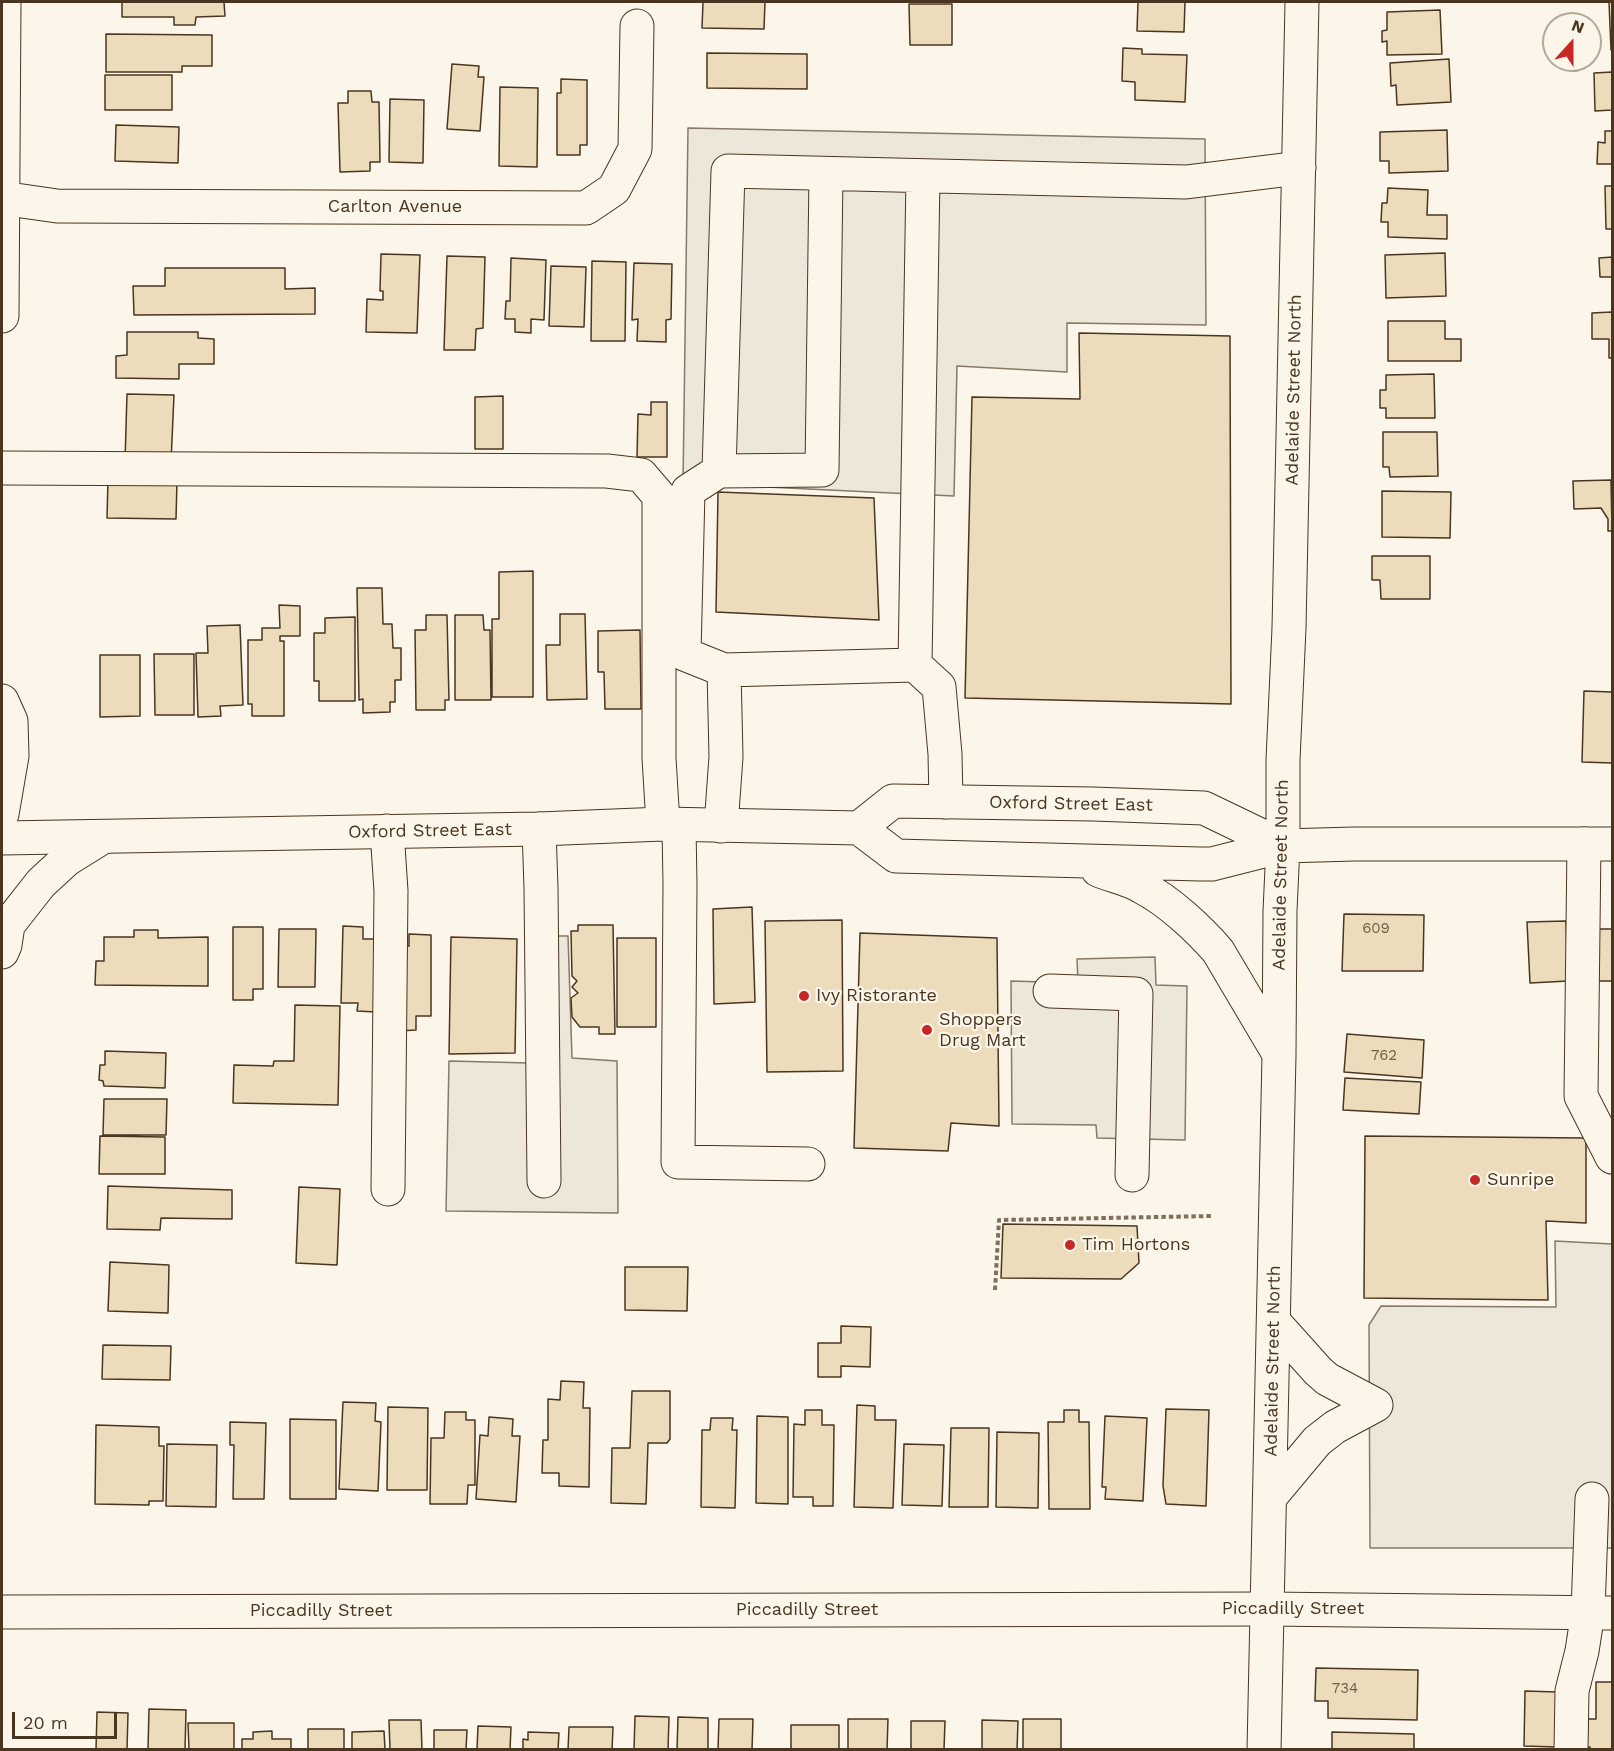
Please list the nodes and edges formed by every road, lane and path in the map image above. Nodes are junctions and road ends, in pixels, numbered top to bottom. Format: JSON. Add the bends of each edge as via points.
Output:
{"nodes":[{"id":1,"x":4,"y":2,"type":"edge"},
{"id":2,"x":1302,"y":2,"type":"edge"},
{"id":3,"x":637,"y":26,"type":"dead end"},
{"id":4,"x":1299,"y":168,"type":"junction"},
{"id":5,"x":826,"y":174,"type":"junction"},
{"id":6,"x":923,"y":176,"type":"junction"},
{"id":7,"x":2,"y":198,"type":"edge"},
{"id":8,"x":2,"y":316,"type":"edge"},
{"id":9,"x":2,"y":468,"type":"edge"},
{"id":10,"x":720,"y":471,"type":"junction"},
{"id":11,"x":915,"y":665,"type":"junction"},
{"id":12,"x":724,"y":670,"type":"junction"},
{"id":13,"x":2,"y":701,"type":"edge"},
{"id":14,"x":946,"y":802,"type":"junction"},
{"id":15,"x":2,"y":814,"type":"edge"},
{"id":16,"x":671,"y":824,"type":"junction"},
{"id":17,"x":721,"y":826,"type":"junction"},
{"id":18,"x":859,"y":828,"type":"junction"},
{"id":19,"x":538,"y":829,"type":"junction"},
{"id":20,"x":387,"y":831,"type":"junction"},
{"id":21,"x":103,"y":837,"type":"junction"},
{"id":22,"x":2,"y":838,"type":"edge"},
{"id":23,"x":1598,"y":844,"type":"edge"},
{"id":24,"x":1283,"y":846,"type":"junction"},
{"id":25,"x":1080,"y":861,"type":"junction"},
{"id":26,"x":2,"y":952,"type":"edge"},
{"id":27,"x":1050,"y":992,"type":"dead end"},
{"id":28,"x":1280,"y":1055,"type":"junction"},
{"id":29,"x":1612,"y":1157,"type":"edge"},
{"id":30,"x":808,"y":1164,"type":"dead end"},
{"id":31,"x":1132,"y":1175,"type":"dead end"},
{"id":32,"x":544,"y":1181,"type":"dead end"},
{"id":33,"x":387,"y":1189,"type":"dead end"},
{"id":34,"x":1212,"y":1216,"type":"dead end"},
{"id":35,"x":995,"y":1290,"type":"dead end"},
{"id":36,"x":1274,"y":1322,"type":"junction"},
{"id":37,"x":1270,"y":1496,"type":"junction"},
{"id":38,"x":1592,"y":1499,"type":"dead end"},
{"id":39,"x":1268,"y":1609,"type":"junction"},
{"id":40,"x":2,"y":1612,"type":"edge"},
{"id":41,"x":1600,"y":1612,"type":"edge"},
{"id":42,"x":1264,"y":1749,"type":"edge"},
{"id":43,"x":1571,"y":1749,"type":"edge"}],
"edges":[{"from":1,"to":7,"type":"main road"},
{"from":2,"to":4,"type":"main road","name":"Adelaide Street North"},
{"from":3,"to":7,"type":"main road","name":"Carlton Avenue","via":[[635,149],[614,189],[586,208],[57,206]]},
{"from":4,"to":6,"type":"main road","via":[[1186,182]]},
{"from":4,"to":24,"type":"main road","name":"Adelaide Street North"},
{"from":5,"to":6,"type":"main road"},
{"from":5,"to":10,"type":"main road","via":[[822,470]]},
{"from":5,"to":10,"type":"main road","via":[[728,171]]},
{"from":6,"to":11,"type":"main road"},
{"from":7,"to":8,"type":"main road"},
{"from":9,"to":16,"type":"main road","via":[[595,470],[641,475],[659,496],[659,758]]},
{"from":10,"to":12,"type":"main road","via":[[688,491],[684,654]]},
{"from":11,"to":12,"type":"main road"},
{"from":11,"to":14,"type":"main road","via":[[939,687]]},
{"from":12,"to":17,"type":"main road","via":[[726,757]]},
{"from":13,"to":15,"type":"main road","via":[[11,721],[12,756]]},
{"from":14,"to":18,"type":"main road","name":"Oxford Street East","via":[[893,801]]},
{"from":14,"to":24,"type":"main road","name":"Oxford Street East","via":[[1204,808]]},
{"from":16,"to":17,"type":"main road","name":"Oxford Street East"},
{"from":16,"to":19,"type":"main road","name":"Oxford Street East"},
{"from":16,"to":30,"type":"main road","via":[[680,885],[678,1162]]},
{"from":17,"to":18,"type":"main road","name":"Oxford Street East"},
{"from":18,"to":25,"type":"main road","name":"Oxford Street East","via":[[896,856]]},
{"from":19,"to":20,"type":"main road","name":"Oxford Street East"},
{"from":19,"to":32,"type":"main road"},
{"from":20,"to":21,"type":"main road","name":"Oxford Street East"},
{"from":20,"to":33,"type":"main road"},
{"from":21,"to":22,"type":"main road","name":"Oxford Street East"},
{"from":21,"to":26,"type":"main road","via":[[41,883],[8,925]]},
{"from":23,"to":24,"type":"main road","name":"Oxford Street East"},
{"from":23,"to":29,"type":"main road","via":[[1581,1096]]},
{"from":24,"to":25,"type":"main road","name":"Oxford Street East","via":[[1212,864]]},
{"from":24,"to":28,"type":"main road","name":"Adelaide Street North"},
{"from":25,"to":28,"type":"main road","via":[[1140,886],[1208,939]]},
{"from":27,"to":31,"type":"main road","via":[[1136,994]]},
{"from":28,"to":36,"type":"main road","name":"Adelaide Street North"},
{"from":34,"to":35,"type":"path","via":[[999,1220]]},
{"from":36,"to":37,"type":"main road","name":"Adelaide Street North"},
{"from":36,"to":37,"type":"main road","via":[[1327,1379],[1376,1405],[1335,1427],[1317,1442]]},
{"from":37,"to":39,"type":"main road","name":"Adelaide Street North"},
{"from":38,"to":41,"type":"main road"},
{"from":39,"to":40,"type":"main road","name":"Piccadilly Street"},
{"from":39,"to":41,"type":"main road","name":"Piccadilly Street"},
{"from":39,"to":42,"type":"main road","name":"Adelaide Street North"},
{"from":41,"to":43,"type":"main road","via":[[1582,1651],[1572,1691]]}]}
